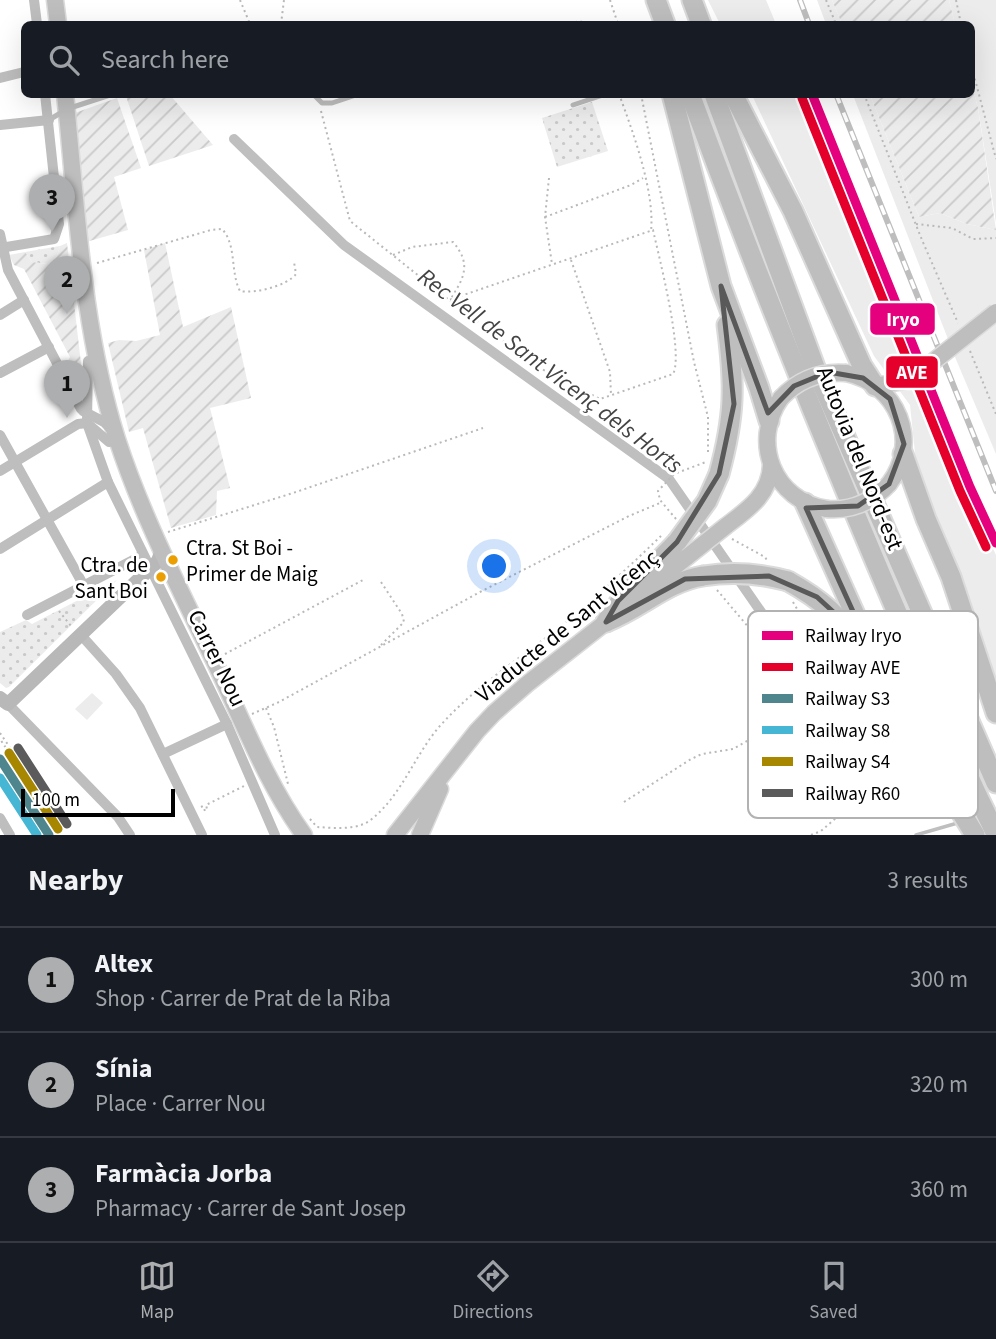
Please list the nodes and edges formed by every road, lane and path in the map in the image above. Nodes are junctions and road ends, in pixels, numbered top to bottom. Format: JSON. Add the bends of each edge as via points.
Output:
{"nodes":[{"id":1,"x":34,"y":0,"type":"edge"},
{"id":2,"x":46,"y":0,"type":"edge"},
{"id":3,"x":55,"y":0,"type":"edge"},
{"id":4,"x":240,"y":0,"type":"edge"},
{"id":5,"x":284,"y":0,"type":"edge"},
{"id":6,"x":610,"y":0,"type":"edge"},
{"id":7,"x":655,"y":0,"type":"edge"},
{"id":8,"x":680,"y":0,"type":"edge"},
{"id":9,"x":692,"y":0,"type":"edge"},
{"id":10,"x":826,"y":0,"type":"edge"},
{"id":11,"x":956,"y":0,"type":"edge"},
{"id":12,"x":37,"y":21,"type":"edge"},
{"id":13,"x":49,"y":21,"type":"edge"},
{"id":14,"x":58,"y":21,"type":"edge"},
{"id":15,"x":249,"y":21,"type":"edge"},
{"id":16,"x":281,"y":21,"type":"edge"},
{"id":17,"x":617,"y":21,"type":"edge"},
{"id":18,"x":653,"y":21,"type":"edge"},
{"id":19,"x":664,"y":21,"type":"edge"},
{"id":20,"x":688,"y":21,"type":"edge"},
{"id":21,"x":700,"y":21,"type":"edge"},
{"id":22,"x":835,"y":21,"type":"edge"},
{"id":23,"x":960,"y":21,"type":"edge"},
{"id":24,"x":21,"y":73,"type":"edge"},
{"id":25,"x":0,"y":78,"type":"edge"},
{"id":26,"x":975,"y":83,"type":"edge"},
{"id":27,"x":99,"y":98,"type":"edge"},
{"id":28,"x":317,"y":98,"type":"edge"},
{"id":29,"x":347,"y":98,"type":"edge"},
{"id":30,"x":594,"y":98,"type":"edge"},
{"id":31,"x":620,"y":98,"type":"edge"},
{"id":32,"x":642,"y":98,"type":"edge"},
{"id":33,"x":674,"y":98,"type":"edge"},
{"id":34,"x":691,"y":98,"type":"edge"},
{"id":35,"x":714,"y":98,"type":"edge"},
{"id":36,"x":735,"y":98,"type":"edge"},
{"id":37,"x":866,"y":98,"type":"edge"},
{"id":38,"x":322,"y":103,"type":"junction"},
{"id":39,"x":573,"y":105,"type":"dead end"},
{"id":40,"x":60,"y":109,"type":"edge"},
{"id":41,"x":0,"y":125,"type":"edge"},
{"id":42,"x":996,"y":159,"type":"edge"},
{"id":43,"x":549,"y":178,"type":"dead end"},
{"id":44,"x":644,"y":178,"type":"junction"},
{"id":45,"x":545,"y":217,"type":"junction"},
{"id":46,"x":915,"y":224,"type":"junction"},
{"id":47,"x":651,"y":231,"type":"junction"},
{"id":48,"x":0,"y":233,"type":"edge"},
{"id":49,"x":996,"y":238,"type":"edge"},
{"id":50,"x":1,"y":248,"type":"edge"},
{"id":51,"x":393,"y":255,"type":"junction"},
{"id":52,"x":570,"y":259,"type":"junction"},
{"id":53,"x":294,"y":262,"type":"dead end"},
{"id":54,"x":83,"y":265,"type":"junction"},
{"id":55,"x":553,"y":265,"type":"junction"},
{"id":56,"x":721,"y":286,"type":"junction"},
{"id":57,"x":24,"y":300,"type":"junction"},
{"id":58,"x":449,"y":300,"type":"junction"},
{"id":59,"x":996,"y":312,"type":"edge"},
{"id":60,"x":0,"y":315,"type":"edge"},
{"id":61,"x":959,"y":327,"type":"dead end"},
{"id":62,"x":49,"y":346,"type":"junction"},
{"id":63,"x":970,"y":352,"type":"dead end"},
{"id":64,"x":93,"y":363,"type":"junction"},
{"id":65,"x":0,"y":373,"type":"edge"},
{"id":66,"x":88,"y":380,"type":"junction"},
{"id":67,"x":910,"y":380,"type":"junction"},
{"id":68,"x":68,"y":385,"type":"junction"},
{"id":69,"x":875,"y":386,"type":"junction"},
{"id":70,"x":611,"y":395,"type":"junction"},
{"id":71,"x":898,"y":412,"type":"junction"},
{"id":72,"x":996,"y":414,"type":"edge"},
{"id":73,"x":89,"y":416,"type":"junction"},
{"id":74,"x":769,"y":421,"type":"junction"},
{"id":75,"x":483,"y":428,"type":"dead end"},
{"id":76,"x":0,"y":435,"type":"edge"},
{"id":77,"x":113,"y":439,"type":"junction"},
{"id":78,"x":903,"y":454,"type":"junction"},
{"id":79,"x":16,"y":461,"type":"junction"},
{"id":80,"x":771,"y":466,"type":"junction"},
{"id":81,"x":712,"y":467,"type":"junction"},
{"id":82,"x":0,"y":471,"type":"edge"},
{"id":83,"x":108,"y":482,"type":"junction"},
{"id":84,"x":800,"y":500,"type":"junction"},
{"id":85,"x":662,"y":502,"type":"junction"},
{"id":86,"x":752,"y":506,"type":"junction"},
{"id":87,"x":48,"y":519,"type":"junction"},
{"id":88,"x":726,"y":529,"type":"junction"},
{"id":89,"x":675,"y":540,"type":"junction"},
{"id":90,"x":0,"y":549,"type":"edge"},
{"id":91,"x":154,"y":554,"type":"junction"},
{"id":92,"x":771,"y":566,"type":"dead end"},
{"id":93,"x":363,"y":580,"type":"dead end"},
{"id":94,"x":381,"y":582,"type":"dead end"},
{"id":95,"x":709,"y":582,"type":"junction"},
{"id":96,"x":84,"y":586,"type":"junction"},
{"id":97,"x":789,"y":589,"type":"junction"},
{"id":98,"x":52,"y":602,"type":"junction"},
{"id":99,"x":801,"y":611,"type":"edge"},
{"id":100,"x":832,"y":611,"type":"edge"},
{"id":101,"x":852,"y":611,"type":"edge"},
{"id":102,"x":897,"y":611,"type":"edge"},
{"id":103,"x":921,"y":611,"type":"edge"},
{"id":104,"x":962,"y":611,"type":"edge"},
{"id":105,"x":27,"y":615,"type":"dead end"},
{"id":106,"x":607,"y":622,"type":"junction"},
{"id":107,"x":748,"y":627,"type":"edge"},
{"id":108,"x":81,"y":635,"type":"junction"},
{"id":109,"x":379,"y":647,"type":"junction"},
{"id":110,"x":978,"y":659,"type":"edge"},
{"id":111,"x":214,"y":660,"type":"junction"},
{"id":112,"x":4,"y":701,"type":"edge"},
{"id":113,"x":266,"y":708,"type":"junction"},
{"id":114,"x":996,"y":713,"type":"edge"},
{"id":115,"x":234,"y":722,"type":"junction"},
{"id":116,"x":0,"y":733,"type":"edge"},
{"id":117,"x":0,"y":739,"type":"edge"},
{"id":118,"x":748,"y":741,"type":"edge"},
{"id":119,"x":978,"y":742,"type":"edge"},
{"id":120,"x":163,"y":754,"type":"junction"},
{"id":121,"x":453,"y":762,"type":"junction"},
{"id":122,"x":252,"y":782,"type":"junction"},
{"id":123,"x":996,"y":783,"type":"edge"},
{"id":124,"x":289,"y":785,"type":"dead end"},
{"id":125,"x":427,"y":796,"type":"junction"},
{"id":126,"x":978,"y":797,"type":"edge"},
{"id":127,"x":624,"y":802,"type":"dead end"},
{"id":128,"x":200,"y":807,"type":"dead end"},
{"id":129,"x":0,"y":818,"type":"edge"},
{"id":130,"x":837,"y":818,"type":"edge"},
{"id":131,"x":961,"y":818,"type":"edge"},
{"id":132,"x":303,"y":831,"type":"edge"},
{"id":133,"x":820,"y":833,"type":"edge"},
{"id":134,"x":996,"y":834,"type":"edge"},
{"id":135,"x":10,"y":835,"type":"edge"},
{"id":136,"x":130,"y":835,"type":"edge"},
{"id":137,"x":202,"y":835,"type":"edge"},
{"id":138,"x":275,"y":835,"type":"edge"},
{"id":139,"x":382,"y":835,"type":"edge"},
{"id":140,"x":395,"y":835,"type":"edge"},
{"id":141,"x":406,"y":835,"type":"edge"},
{"id":142,"x":420,"y":835,"type":"edge"},
{"id":143,"x":811,"y":835,"type":"edge"},
{"id":144,"x":975,"y":835,"type":"edge"}],
"edges":[{"from":1,"to":12,"type":"street"},
{"from":2,"to":13,"type":"main road"},
{"from":3,"to":14,"type":"main road"},
{"from":4,"to":15,"type":"path"},
{"from":5,"to":16,"type":"path"},
{"from":6,"to":17,"type":"path"},
{"from":7,"to":18,"type":"highway"},
{"from":7,"to":19,"type":"highway"},
{"from":8,"to":20,"type":"highway"},
{"from":9,"to":21,"type":"highway"},
{"from":10,"to":22,"type":"path"},
{"from":11,"to":23,"type":"path"},
{"from":24,"to":25,"type":"street"},
{"from":26,"to":42,"type":"path"},
{"from":27,"to":40,"type":"lane"},
{"from":28,"to":38,"type":"lane"},
{"from":29,"to":38,"type":"lane"},
{"from":30,"to":39,"type":"lane"},
{"from":31,"to":44,"type":"path"},
{"from":32,"to":81,"type":"path","via":[[708,417]]},
{"from":33,"to":56,"type":"highway"},
{"from":34,"to":102,"type":"highway","name":"Autovia del Nord-est","bridge":true},
{"from":35,"to":103,"type":"highway","name":"Autovia del Nord-est","via":[[816,370]]},
{"from":36,"to":69,"type":"highway"},
{"from":37,"to":46,"type":"path"},
{"from":38,"to":51,"type":"path","via":[[351,220]]},
{"from":40,"to":41,"type":"street"},
{"from":40,"to":50,"type":"street","via":[[58,233],[54,239]]},
{"from":40,"to":54,"type":"main road"},
{"from":40,"to":64,"type":"main road","via":[[80,320]]},
{"from":43,"to":45,"type":"path"},
{"from":44,"to":45,"type":"path"},
{"from":44,"to":47,"type":"path","via":[[653,213]]},
{"from":45,"to":55,"type":"path"},
{"from":46,"to":49,"type":"path","via":[[952,228],[973,239]]},
{"from":46,"to":61,"type":"path"},
{"from":47,"to":52,"type":"path"},
{"from":47,"to":70,"type":"path","via":[[677,368],[673,374]]},
{"from":48,"to":50,"type":"street","name":"Carrer Nou"},
{"from":50,"to":57,"type":"street","name":"Carrer Nou"},
{"from":51,"to":58,"type":"path"},
{"from":51,"to":58,"type":"path","via":[[412,247],[453,242],[465,267],[463,280]]},
{"from":52,"to":55,"type":"path"},
{"from":52,"to":70,"type":"path","via":[[610,372]]},
{"from":53,"to":54,"type":"path","via":[[296,274],[291,280],[240,291],[228,236],[222,229]]},
{"from":54,"to":64,"type":"main road"},
{"from":55,"to":58,"type":"path"},
{"from":56,"to":74,"type":"highway"},
{"from":56,"to":81,"type":"highway","via":[[734,404],[729,439]]},
{"from":57,"to":60,"type":"street"},
{"from":57,"to":62,"type":"street","name":"Carrer Nou"},
{"from":58,"to":70,"type":"path","via":[[536,366],[600,398]]},
{"from":59,"to":67,"type":"main road","bridge":true},
{"from":62,"to":65,"type":"street"},
{"from":62,"to":68,"type":"street","name":"Carrer Nou"},
{"from":63,"to":72,"type":"path"},
{"from":64,"to":66,"type":"street"},
{"from":64,"to":73,"type":"main road"},
{"from":64,"to":77,"type":"main road"},
{"from":66,"to":68,"type":"street","via":[[79,387]]},
{"from":66,"to":73,"type":"street"},
{"from":67,"to":69,"type":"main road"},
{"from":67,"to":71,"type":"main road","name":"Viaducte de Sant Vicenç"},
{"from":68,"to":73,"type":"street","name":"Carrer Nou"},
{"from":69,"to":71,"type":"main road","name":"Viaducte de Sant Vicenç"},
{"from":69,"to":74,"type":"main road","name":"Viaducte de Sant Vicenç","bridge":true,"via":[[846,373],[810,377],[781,398]]},
{"from":71,"to":78,"type":"main road","name":"Viaducte de Sant Vicenç"},
{"from":73,"to":77,"type":"main road"},
{"from":73,"to":79,"type":"street"},
{"from":73,"to":83,"type":"street","name":"Carrer Nou"},
{"from":74,"to":80,"type":"main road","name":"Viaducte de Sant Vicenç","via":[[766,448]]},
{"from":75,"to":91,"type":"path","via":[[293,493]]},
{"from":76,"to":79,"type":"street"},
{"from":77,"to":91,"type":"main road"},
{"from":77,"to":91,"type":"main road","via":[[129,497]]},
{"from":78,"to":84,"type":"main road","name":"Viaducte de Sant Vicenç","bridge":true,"via":[[889,484],[865,503],[827,509]]},
{"from":78,"to":104,"type":"highway"},
{"from":79,"to":82,"type":"street"},
{"from":79,"to":87,"type":"street"},
{"from":80,"to":84,"type":"main road","via":[[780,483]]},
{"from":80,"to":86,"type":"main road","name":"Viaducte de Sant Vicenç","via":[[769,483]]},
{"from":81,"to":85,"type":"path","via":[[674,474],[657,491]]},
{"from":81,"to":89,"type":"highway","bridge":true,"via":[[707,501]]},
{"from":83,"to":87,"type":"street"},
{"from":83,"to":91,"type":"street","name":"Carrer Nou"},
{"from":84,"to":86,"type":"main road","name":"Viaducte de Sant Vicenç","via":[[774,498]]},
{"from":84,"to":101,"type":"highway"},
{"from":85,"to":89,"type":"path","via":[[678,520]]},
{"from":85,"to":109,"type":"path"},
{"from":86,"to":88,"type":"main road","name":"Viaducte de Sant Vicenç"},
{"from":87,"to":90,"type":"street"},
{"from":87,"to":96,"type":"street"},
{"from":88,"to":89,"type":"main road","name":"Viaducte de Sant Vicenç","bridge":true},
{"from":88,"to":92,"type":"path","via":[[732,539],[765,557]]},
{"from":89,"to":106,"type":"highway","via":[[649,574],[618,601]]},
{"from":89,"to":132,"type":"path","via":[[475,693],[439,728],[374,818],[363,826]]},
{"from":91,"to":96,"type":"street"},
{"from":91,"to":108,"type":"street"},
{"from":91,"to":111,"type":"main road"},
{"from":91,"to":115,"type":"street","name":"Carrer Nou"},
{"from":91,"to":132,"type":"main road","via":[[262,781]]},
{"from":93,"to":111,"type":"path"},
{"from":94,"to":109,"type":"path","via":[[404,622]]},
{"from":95,"to":97,"type":"highway","bridge":true,"via":[[742,572],[769,576]]},
{"from":95,"to":106,"type":"highway","via":[[685,579]]},
{"from":95,"to":107,"type":"path"},
{"from":96,"to":98,"type":"street"},
{"from":97,"to":99,"type":"path"},
{"from":97,"to":100,"type":"highway","via":[[817,597]]},
{"from":98,"to":105,"type":"street"},
{"from":98,"to":108,"type":"path"},
{"from":106,"to":121,"type":"main road","name":"Viaducte de Sant Vicenç","via":[[519,691],[477,731]]},
{"from":108,"to":112,"type":"street"},
{"from":108,"to":120,"type":"street","via":[[117,674]]},
{"from":109,"to":113,"type":"path"},
{"from":110,"to":114,"type":"highway"},
{"from":111,"to":115,"type":"main road"},
{"from":112,"to":136,"type":"street","via":[[118,817]]},
{"from":113,"to":115,"type":"path"},
{"from":113,"to":124,"type":"path"},
{"from":115,"to":120,"type":"street"},
{"from":115,"to":122,"type":"street","name":"Carrer Nou"},
{"from":115,"to":132,"type":"main road"},
{"from":116,"to":117,"type":"path","via":[[11,749]]},
{"from":118,"to":127,"type":"path","via":[[691,759]]},
{"from":119,"to":123,"type":"highway","name":"Autovia del Nord-est"},
{"from":120,"to":137,"type":"street"},
{"from":121,"to":125,"type":"main road","name":"Viaducte de Sant Vicenç"},
{"from":121,"to":142,"type":"main road"},
{"from":122,"to":128,"type":"path","via":[[206,805],[205,811]]},
{"from":122,"to":138,"type":"street","name":"Carrer Nou"},
{"from":125,"to":139,"type":"main road"},
{"from":125,"to":140,"type":"main road","name":"Viaducte de Sant Vicenç"},
{"from":125,"to":141,"type":"main road","name":"Viaducte de Sant Vicenç"},
{"from":126,"to":134,"type":"highway","name":"Autovia del Nord-est","bridge":true},
{"from":129,"to":135,"type":"street"},
{"from":130,"to":133,"type":"path"},
{"from":131,"to":144,"type":"highway","bridge":true},
{"from":133,"to":143,"type":"path"}]}
